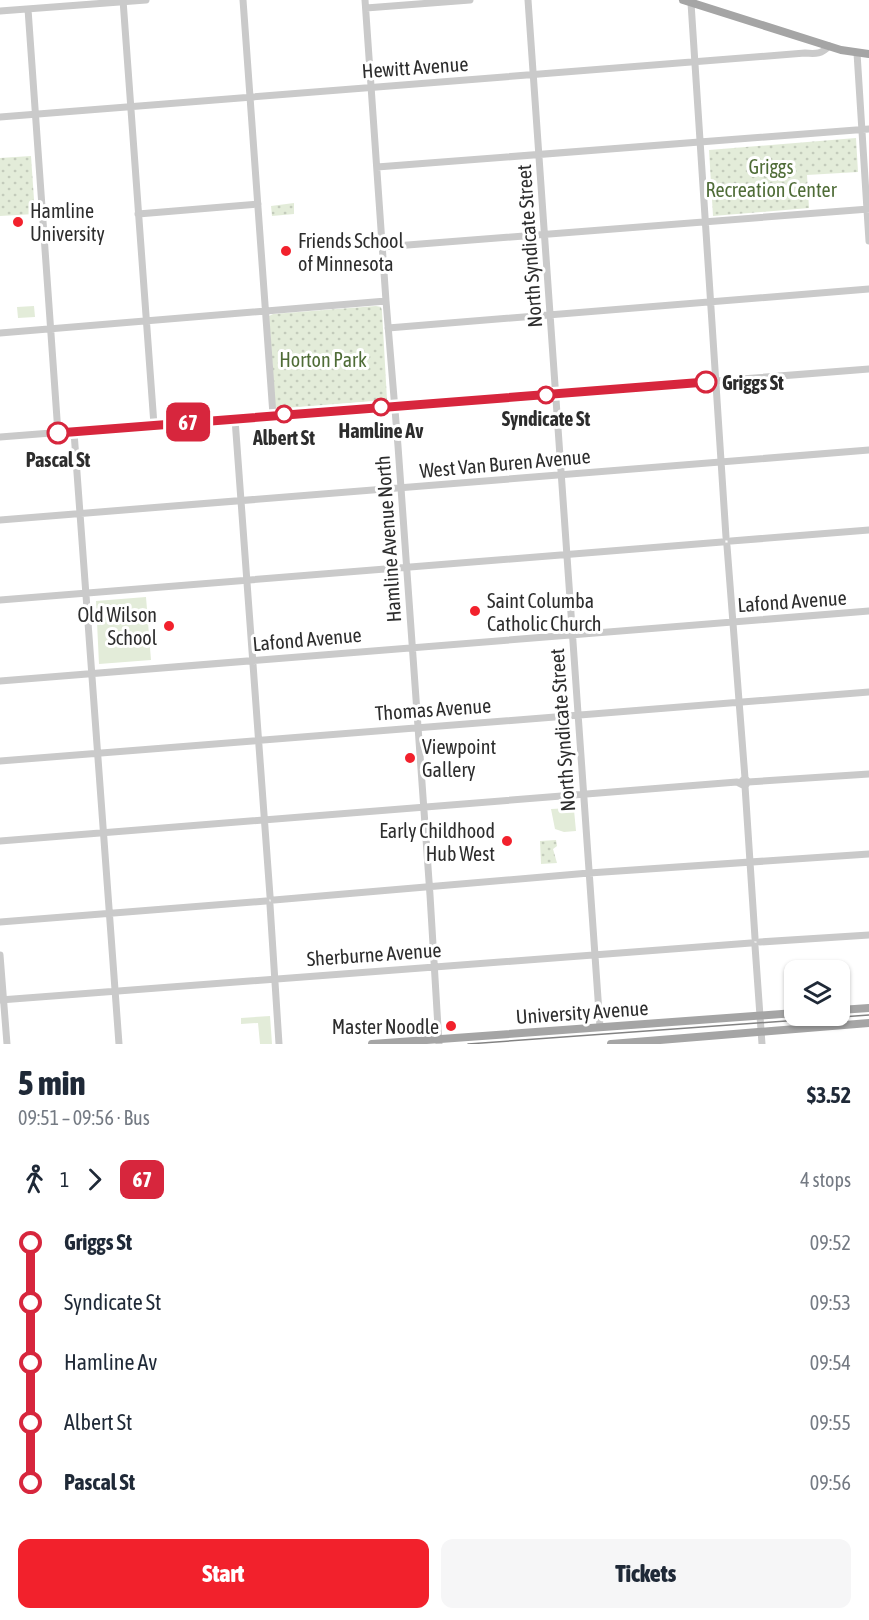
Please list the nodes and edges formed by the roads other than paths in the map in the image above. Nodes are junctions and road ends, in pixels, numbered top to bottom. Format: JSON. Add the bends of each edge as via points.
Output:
{"nodes":[{"id":1,"x":146,"y":0,"type":"edge"},
{"id":2,"x":243,"y":0,"type":"edge"},
{"id":3,"x":470,"y":0,"type":"edge"},
{"id":4,"x":528,"y":0,"type":"edge"},
{"id":5,"x":124,"y":1,"type":"edge"},
{"id":6,"x":448,"y":1,"type":"edge"},
{"id":7,"x":687,"y":1,"type":"edge"},
{"id":8,"x":366,"y":4,"type":"edge"},
{"id":9,"x":27,"y":9,"type":"junction"},
{"id":10,"x":0,"y":11,"type":"edge"},
{"id":11,"x":829,"y":46,"type":"junction"},
{"id":12,"x":857,"y":53,"type":"junction"},
{"id":13,"x":869,"y":54,"type":"edge"},
{"id":14,"x":694,"y":63,"type":"junction"},
{"id":15,"x":534,"y":75,"type":"junction"},
{"id":16,"x":371,"y":87,"type":"junction"},
{"id":17,"x":250,"y":96,"type":"junction"},
{"id":18,"x":131,"y":106,"type":"junction"},
{"id":19,"x":35,"y":114,"type":"junction"},
{"id":20,"x":0,"y":117,"type":"edge"},
{"id":21,"x":869,"y":129,"type":"edge"},
{"id":22,"x":861,"y":130,"type":"junction"},
{"id":23,"x":700,"y":142,"type":"junction"},
{"id":24,"x":539,"y":155,"type":"junction"},
{"id":25,"x":377,"y":167,"type":"junction"},
{"id":26,"x":258,"y":204,"type":"junction"},
{"id":27,"x":867,"y":209,"type":"edge"},
{"id":28,"x":138,"y":214,"type":"junction"},
{"id":29,"x":706,"y":222,"type":"junction"},
{"id":30,"x":545,"y":235,"type":"junction"},
{"id":31,"x":869,"y":241,"type":"edge"},
{"id":32,"x":382,"y":247,"type":"junction"},
{"id":33,"x":869,"y":289,"type":"edge"},
{"id":34,"x":386,"y":302,"type":"junction"},
{"id":35,"x":711,"y":302,"type":"junction"},
{"id":36,"x":265,"y":312,"type":"junction"},
{"id":37,"x":550,"y":315,"type":"junction"},
{"id":38,"x":147,"y":322,"type":"junction"},
{"id":39,"x":388,"y":328,"type":"junction"},
{"id":40,"x":51,"y":329,"type":"junction"},
{"id":41,"x":0,"y":333,"type":"edge"},
{"id":42,"x":869,"y":369,"type":"edge"},
{"id":43,"x":716,"y":381,"type":"junction"},
{"id":44,"x":556,"y":394,"type":"junction"},
{"id":45,"x":394,"y":406,"type":"junction"},
{"id":46,"x":273,"y":415,"type":"junction"},
{"id":47,"x":235,"y":418,"type":"junction"},
{"id":48,"x":154,"y":425,"type":"junction"},
{"id":49,"x":74,"y":432,"type":"junction"},
{"id":50,"x":58,"y":433,"type":"junction"},
{"id":51,"x":0,"y":437,"type":"edge"},
{"id":52,"x":869,"y":450,"type":"edge"},
{"id":53,"x":721,"y":462,"type":"junction"},
{"id":54,"x":562,"y":475,"type":"junction"},
{"id":55,"x":401,"y":487,"type":"junction"},
{"id":56,"x":241,"y":500,"type":"junction"},
{"id":57,"x":81,"y":513,"type":"junction"},
{"id":58,"x":0,"y":520,"type":"edge"},
{"id":59,"x":869,"y":530,"type":"edge"},
{"id":60,"x":727,"y":541,"type":"junction"},
{"id":61,"x":567,"y":555,"type":"junction"},
{"id":62,"x":407,"y":567,"type":"junction"},
{"id":63,"x":247,"y":580,"type":"junction"},
{"id":64,"x":86,"y":593,"type":"junction"},
{"id":65,"x":0,"y":600,"type":"edge"},
{"id":66,"x":869,"y":611,"type":"edge"},
{"id":67,"x":733,"y":622,"type":"junction"},
{"id":68,"x":572,"y":634,"type":"junction"},
{"id":69,"x":413,"y":646,"type":"junction"},
{"id":70,"x":253,"y":661,"type":"junction"},
{"id":71,"x":92,"y":674,"type":"junction"},
{"id":72,"x":0,"y":681,"type":"edge"},
{"id":73,"x":869,"y":692,"type":"edge"},
{"id":74,"x":738,"y":702,"type":"junction"},
{"id":75,"x":578,"y":714,"type":"junction"},
{"id":76,"x":418,"y":726,"type":"junction"},
{"id":77,"x":258,"y":740,"type":"junction"},
{"id":78,"x":98,"y":752,"type":"junction"},
{"id":79,"x":0,"y":760,"type":"edge"},
{"id":80,"x":869,"y":774,"type":"edge"},
{"id":81,"x":745,"y":782,"type":"junction"},
{"id":82,"x":583,"y":794,"type":"junction"},
{"id":83,"x":423,"y":806,"type":"junction"},
{"id":84,"x":263,"y":819,"type":"junction"},
{"id":85,"x":103,"y":833,"type":"junction"},
{"id":86,"x":0,"y":841,"type":"edge"},
{"id":87,"x":869,"y":854,"type":"edge"},
{"id":88,"x":750,"y":863,"type":"junction"},
{"id":89,"x":589,"y":873,"type":"junction"},
{"id":90,"x":430,"y":888,"type":"junction"},
{"id":91,"x":270,"y":901,"type":"junction"},
{"id":92,"x":109,"y":914,"type":"junction"},
{"id":93,"x":0,"y":922,"type":"edge"},
{"id":94,"x":869,"y":934,"type":"edge"},
{"id":95,"x":755,"y":942,"type":"junction"},
{"id":96,"x":595,"y":954,"type":"junction"},
{"id":97,"x":0,"y":955,"type":"edge"},
{"id":98,"x":434,"y":966,"type":"junction"},
{"id":99,"x":274,"y":978,"type":"junction"},
{"id":100,"x":115,"y":991,"type":"junction"},
{"id":101,"x":2,"y":999,"type":"edge"},
{"id":102,"x":869,"y":1008,"type":"edge"},
{"id":103,"x":850,"y":1009,"type":"edge"},
{"id":104,"x":784,"y":1014,"type":"edge"},
{"id":105,"x":760,"y":1016,"type":"junction"},
{"id":106,"x":869,"y":1023,"type":"edge"},
{"id":107,"x":600,"y":1027,"type":"junction"},
{"id":108,"x":762,"y":1033,"type":"junction"},
{"id":109,"x":439,"y":1042,"type":"edge"},
{"id":110,"x":7,"y":1044,"type":"edge"},
{"id":111,"x":119,"y":1044,"type":"edge"},
{"id":112,"x":279,"y":1044,"type":"edge"},
{"id":113,"x":372,"y":1044,"type":"edge"},
{"id":114,"x":611,"y":1044,"type":"edge"},
{"id":115,"x":762,"y":1044,"type":"edge"}],
"edges":[{"from":1,"to":5,"type":"street"},
{"from":2,"to":17,"type":"street"},
{"from":3,"to":6,"type":"street"},
{"from":4,"to":15,"type":"street","name":"North Syndicate Street"},
{"from":5,"to":9,"type":"street"},
{"from":5,"to":18,"type":"street"},
{"from":6,"to":8,"type":"street"},
{"from":7,"to":11,"type":"main road"},
{"from":7,"to":14,"type":"street"},
{"from":8,"to":16,"type":"street","name":"Hamline Avenue North"},
{"from":9,"to":10,"type":"street"},
{"from":9,"to":19,"type":"street"},
{"from":11,"to":12,"type":"main road"},
{"from":11,"to":14,"type":"street","name":"Hewitt Avenue","via":[[818,54]]},
{"from":12,"to":13,"type":"main road"},
{"from":12,"to":22,"type":"street"},
{"from":14,"to":15,"type":"street","name":"Hewitt Avenue"},
{"from":14,"to":23,"type":"street"},
{"from":15,"to":16,"type":"street","name":"Hewitt Avenue"},
{"from":15,"to":24,"type":"street","name":"North Syndicate Street"},
{"from":16,"to":17,"type":"street","name":"Hewitt Avenue"},
{"from":16,"to":25,"type":"street","name":"Hamline Avenue North"},
{"from":17,"to":18,"type":"street","name":"Hewitt Avenue"},
{"from":17,"to":26,"type":"street"},
{"from":18,"to":19,"type":"street","name":"Hewitt Avenue"},
{"from":18,"to":28,"type":"street"},
{"from":19,"to":20,"type":"street","name":"Hewitt Avenue"},
{"from":19,"to":40,"type":"street"},
{"from":21,"to":22,"type":"street"},
{"from":22,"to":23,"type":"street"},
{"from":22,"to":27,"type":"street"},
{"from":23,"to":24,"type":"street"},
{"from":23,"to":29,"type":"street"},
{"from":24,"to":25,"type":"street"},
{"from":24,"to":30,"type":"street","name":"North Syndicate Street"},
{"from":25,"to":32,"type":"street","name":"Hamline Avenue North"},
{"from":26,"to":28,"type":"street"},
{"from":26,"to":36,"type":"street"},
{"from":27,"to":29,"type":"street"},
{"from":27,"to":31,"type":"street"},
{"from":28,"to":38,"type":"street"},
{"from":29,"to":30,"type":"street"},
{"from":29,"to":35,"type":"street"},
{"from":30,"to":32,"type":"street"},
{"from":30,"to":37,"type":"street","name":"North Syndicate Street"},
{"from":32,"to":34,"type":"street","name":"Hamline Avenue North"},
{"from":33,"to":35,"type":"street"},
{"from":34,"to":36,"type":"street"},
{"from":34,"to":39,"type":"street","name":"Hamline Avenue North"},
{"from":35,"to":37,"type":"street"},
{"from":35,"to":43,"type":"street"},
{"from":36,"to":38,"type":"street"},
{"from":36,"to":46,"type":"street"},
{"from":37,"to":39,"type":"street"},
{"from":37,"to":44,"type":"street","name":"North Syndicate Street"},
{"from":38,"to":40,"type":"street"},
{"from":38,"to":48,"type":"street"},
{"from":39,"to":45,"type":"street","name":"Hamline Avenue North"},
{"from":40,"to":41,"type":"street"},
{"from":40,"to":50,"type":"street"},
{"from":42,"to":43,"type":"street"},
{"from":43,"to":44,"type":"street"},
{"from":43,"to":53,"type":"street"},
{"from":44,"to":45,"type":"street"},
{"from":44,"to":54,"type":"street","name":"North Syndicate Street"},
{"from":45,"to":46,"type":"street"},
{"from":45,"to":55,"type":"street","name":"Hamline Avenue North"},
{"from":46,"to":47,"type":"street"},
{"from":47,"to":48,"type":"street"},
{"from":47,"to":56,"type":"street"},
{"from":48,"to":49,"type":"street"},
{"from":49,"to":50,"type":"street"},
{"from":49,"to":57,"type":"street"},
{"from":50,"to":51,"type":"street"},
{"from":52,"to":53,"type":"street","name":"West Van Buren Avenue"},
{"from":53,"to":54,"type":"street","name":"West Van Buren Avenue"},
{"from":53,"to":60,"type":"street"},
{"from":54,"to":55,"type":"street","name":"West Van Buren Avenue"},
{"from":54,"to":61,"type":"street","name":"North Syndicate Street"},
{"from":55,"to":56,"type":"street","name":"West Van Buren Avenue"},
{"from":55,"to":62,"type":"street","name":"Hamline Avenue North"},
{"from":56,"to":57,"type":"street","name":"West Van Buren Avenue"},
{"from":56,"to":63,"type":"street"},
{"from":57,"to":58,"type":"street","name":"West Van Buren Avenue"},
{"from":57,"to":64,"type":"street"},
{"from":59,"to":60,"type":"street"},
{"from":60,"to":61,"type":"street"},
{"from":60,"to":67,"type":"street"},
{"from":61,"to":62,"type":"street"},
{"from":61,"to":68,"type":"street","name":"North Syndicate Street"},
{"from":62,"to":63,"type":"street"},
{"from":62,"to":69,"type":"street","name":"Hamline Avenue North"},
{"from":63,"to":64,"type":"street"},
{"from":63,"to":70,"type":"street"},
{"from":64,"to":65,"type":"street"},
{"from":64,"to":71,"type":"street"},
{"from":66,"to":67,"type":"street","name":"Lafond Avenue"},
{"from":67,"to":68,"type":"street","name":"Lafond Avenue"},
{"from":67,"to":74,"type":"street"},
{"from":68,"to":69,"type":"street","name":"Lafond Avenue"},
{"from":68,"to":75,"type":"street","name":"North Syndicate Street"},
{"from":69,"to":70,"type":"street","name":"Lafond Avenue"},
{"from":69,"to":76,"type":"street","name":"Hamline Avenue North"},
{"from":70,"to":71,"type":"street","name":"Lafond Avenue"},
{"from":70,"to":77,"type":"street"},
{"from":71,"to":72,"type":"street","name":"Lafond Avenue"},
{"from":71,"to":78,"type":"street"},
{"from":73,"to":74,"type":"street","name":"Thomas Avenue"},
{"from":74,"to":75,"type":"street","name":"Thomas Avenue"},
{"from":74,"to":81,"type":"street"},
{"from":75,"to":76,"type":"street","name":"Thomas Avenue"},
{"from":75,"to":82,"type":"street","name":"North Syndicate Street"},
{"from":76,"to":77,"type":"street","name":"Thomas Avenue"},
{"from":76,"to":83,"type":"street","name":"Hamline Avenue North"},
{"from":77,"to":78,"type":"street","name":"Thomas Avenue"},
{"from":77,"to":84,"type":"street"},
{"from":78,"to":79,"type":"street","name":"Thomas Avenue"},
{"from":78,"to":85,"type":"street"},
{"from":80,"to":81,"type":"street"},
{"from":81,"to":82,"type":"street"},
{"from":81,"to":88,"type":"street"},
{"from":82,"to":83,"type":"street"},
{"from":82,"to":89,"type":"street","name":"North Syndicate Street"},
{"from":83,"to":84,"type":"street"},
{"from":83,"to":90,"type":"street","name":"Hamline Avenue North"},
{"from":84,"to":85,"type":"street"},
{"from":84,"to":91,"type":"street"},
{"from":85,"to":86,"type":"street"},
{"from":85,"to":92,"type":"street"},
{"from":87,"to":88,"type":"street"},
{"from":88,"to":89,"type":"street"},
{"from":88,"to":95,"type":"street"},
{"from":89,"to":90,"type":"street"},
{"from":89,"to":96,"type":"street","name":"North Syndicate Street"},
{"from":90,"to":91,"type":"street"},
{"from":90,"to":98,"type":"street","name":"Hamline Avenue North"},
{"from":91,"to":92,"type":"street"},
{"from":91,"to":99,"type":"street"},
{"from":92,"to":93,"type":"street"},
{"from":92,"to":100,"type":"street"},
{"from":94,"to":95,"type":"street","name":"Sherburne Avenue"},
{"from":95,"to":96,"type":"street","name":"Sherburne Avenue"},
{"from":95,"to":105,"type":"street"},
{"from":96,"to":98,"type":"street","name":"Sherburne Avenue"},
{"from":96,"to":107,"type":"street","name":"North Syndicate Street"},
{"from":97,"to":101,"type":"street"},
{"from":98,"to":99,"type":"street","name":"Sherburne Avenue"},
{"from":98,"to":109,"type":"street","name":"Hamline Avenue North"},
{"from":99,"to":100,"type":"street","name":"Sherburne Avenue"},
{"from":99,"to":112,"type":"street"},
{"from":100,"to":101,"type":"street","name":"Sherburne Avenue"},
{"from":100,"to":111,"type":"street"},
{"from":101,"to":110,"type":"street"},
{"from":102,"to":103,"type":"main road"},
{"from":104,"to":105,"type":"main road","name":"University Avenue"},
{"from":105,"to":107,"type":"main road","name":"University Avenue"},
{"from":105,"to":108,"type":"street"},
{"from":106,"to":108,"type":"main road","name":"University Avenue"},
{"from":107,"to":109,"type":"main road","name":"University Avenue"},
{"from":108,"to":114,"type":"main road","name":"University Avenue"},
{"from":108,"to":115,"type":"street"},
{"from":109,"to":113,"type":"main road","name":"University Avenue"}]}
